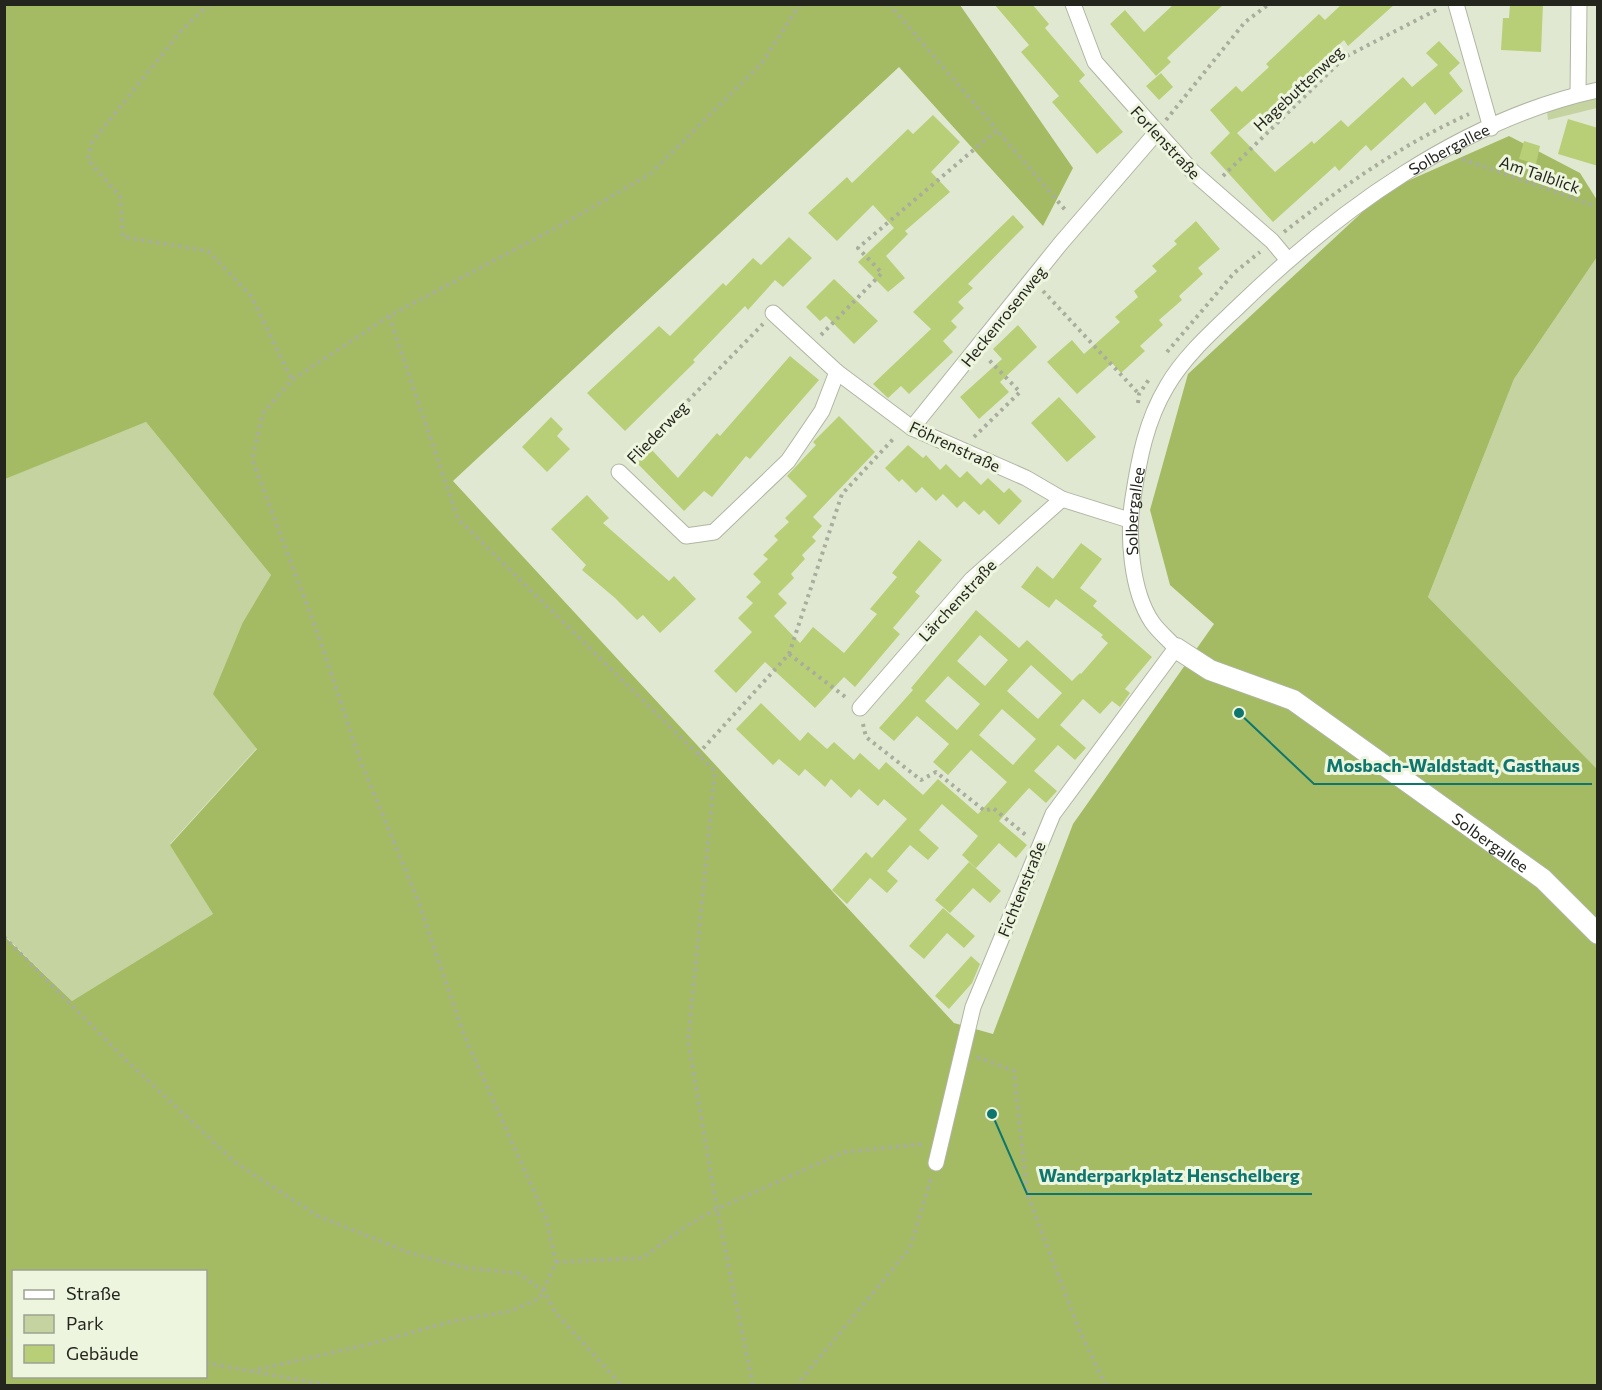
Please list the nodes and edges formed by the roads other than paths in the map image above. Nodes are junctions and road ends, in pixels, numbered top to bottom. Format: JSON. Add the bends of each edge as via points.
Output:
{"nodes":[{"id":1,"x":1073,"y":4,"type":"edge"},
{"id":2,"x":1456,"y":4,"type":"edge"},
{"id":3,"x":1579,"y":4,"type":"edge"},
{"id":4,"x":1598,"y":90,"type":"edge"},
{"id":5,"x":1578,"y":94,"type":"junction"},
{"id":6,"x":1491,"y":128,"type":"junction"},
{"id":7,"x":1156,"y":133,"type":"junction"},
{"id":8,"x":1287,"y":259,"type":"junction"},
{"id":9,"x":773,"y":313,"type":"road end"},
{"id":10,"x":837,"y":372,"type":"junction"},
{"id":11,"x":912,"y":428,"type":"junction"},
{"id":12,"x":619,"y":472,"type":"road end"},
{"id":13,"x":1062,"y":499,"type":"junction"},
{"id":14,"x":1129,"y":520,"type":"junction"},
{"id":15,"x":1176,"y":648,"type":"junction"},
{"id":16,"x":860,"y":708,"type":"road end"},
{"id":17,"x":1598,"y":934,"type":"edge"},
{"id":18,"x":936,"y":1163,"type":"road end"}],
"edges":[{"from":1,"to":7,"type":"street","name":"Forlenstraße","via":[[1095,62]]},
{"from":2,"to":6,"type":"street"},
{"from":3,"to":5,"type":"street"},
{"from":4,"to":5,"type":"street","name":"Solbergallee"},
{"from":5,"to":6,"type":"street","name":"Solbergallee","via":[[1546,103]]},
{"from":6,"to":8,"type":"street","name":"Solbergallee","via":[[1441,152],[1360,203]]},
{"from":7,"to":8,"type":"street","name":"Forlenstraße"},
{"from":7,"to":11,"type":"street","name":"Heckenrosenweg"},
{"from":8,"to":14,"type":"street","name":"Solbergallee","via":[[1205,338],[1167,385],[1148,425]]},
{"from":9,"to":10,"type":"street","name":"Föhrenstraße"},
{"from":10,"to":11,"type":"street","name":"Föhrenstraße"},
{"from":10,"to":12,"type":"street","name":"Fliederweg","via":[[822,411],[788,461],[714,532],[686,536]]},
{"from":11,"to":13,"type":"street","name":"Föhrenstraße","via":[[1026,478]]},
{"from":13,"to":14,"type":"street","name":"Föhrenstraße"},
{"from":13,"to":16,"type":"street","name":"Lärchenstraße","via":[[972,579]]},
{"from":14,"to":15,"type":"street","name":"Solbergallee","via":[[1135,580],[1151,621]]},
{"from":15,"to":17,"type":"street","name":"Solbergallee","via":[[1210,670],[1293,700],[1543,879]]},
{"from":15,"to":18,"type":"street","name":"Fichtenstraße","via":[[1053,814],[973,1007]]}]}
